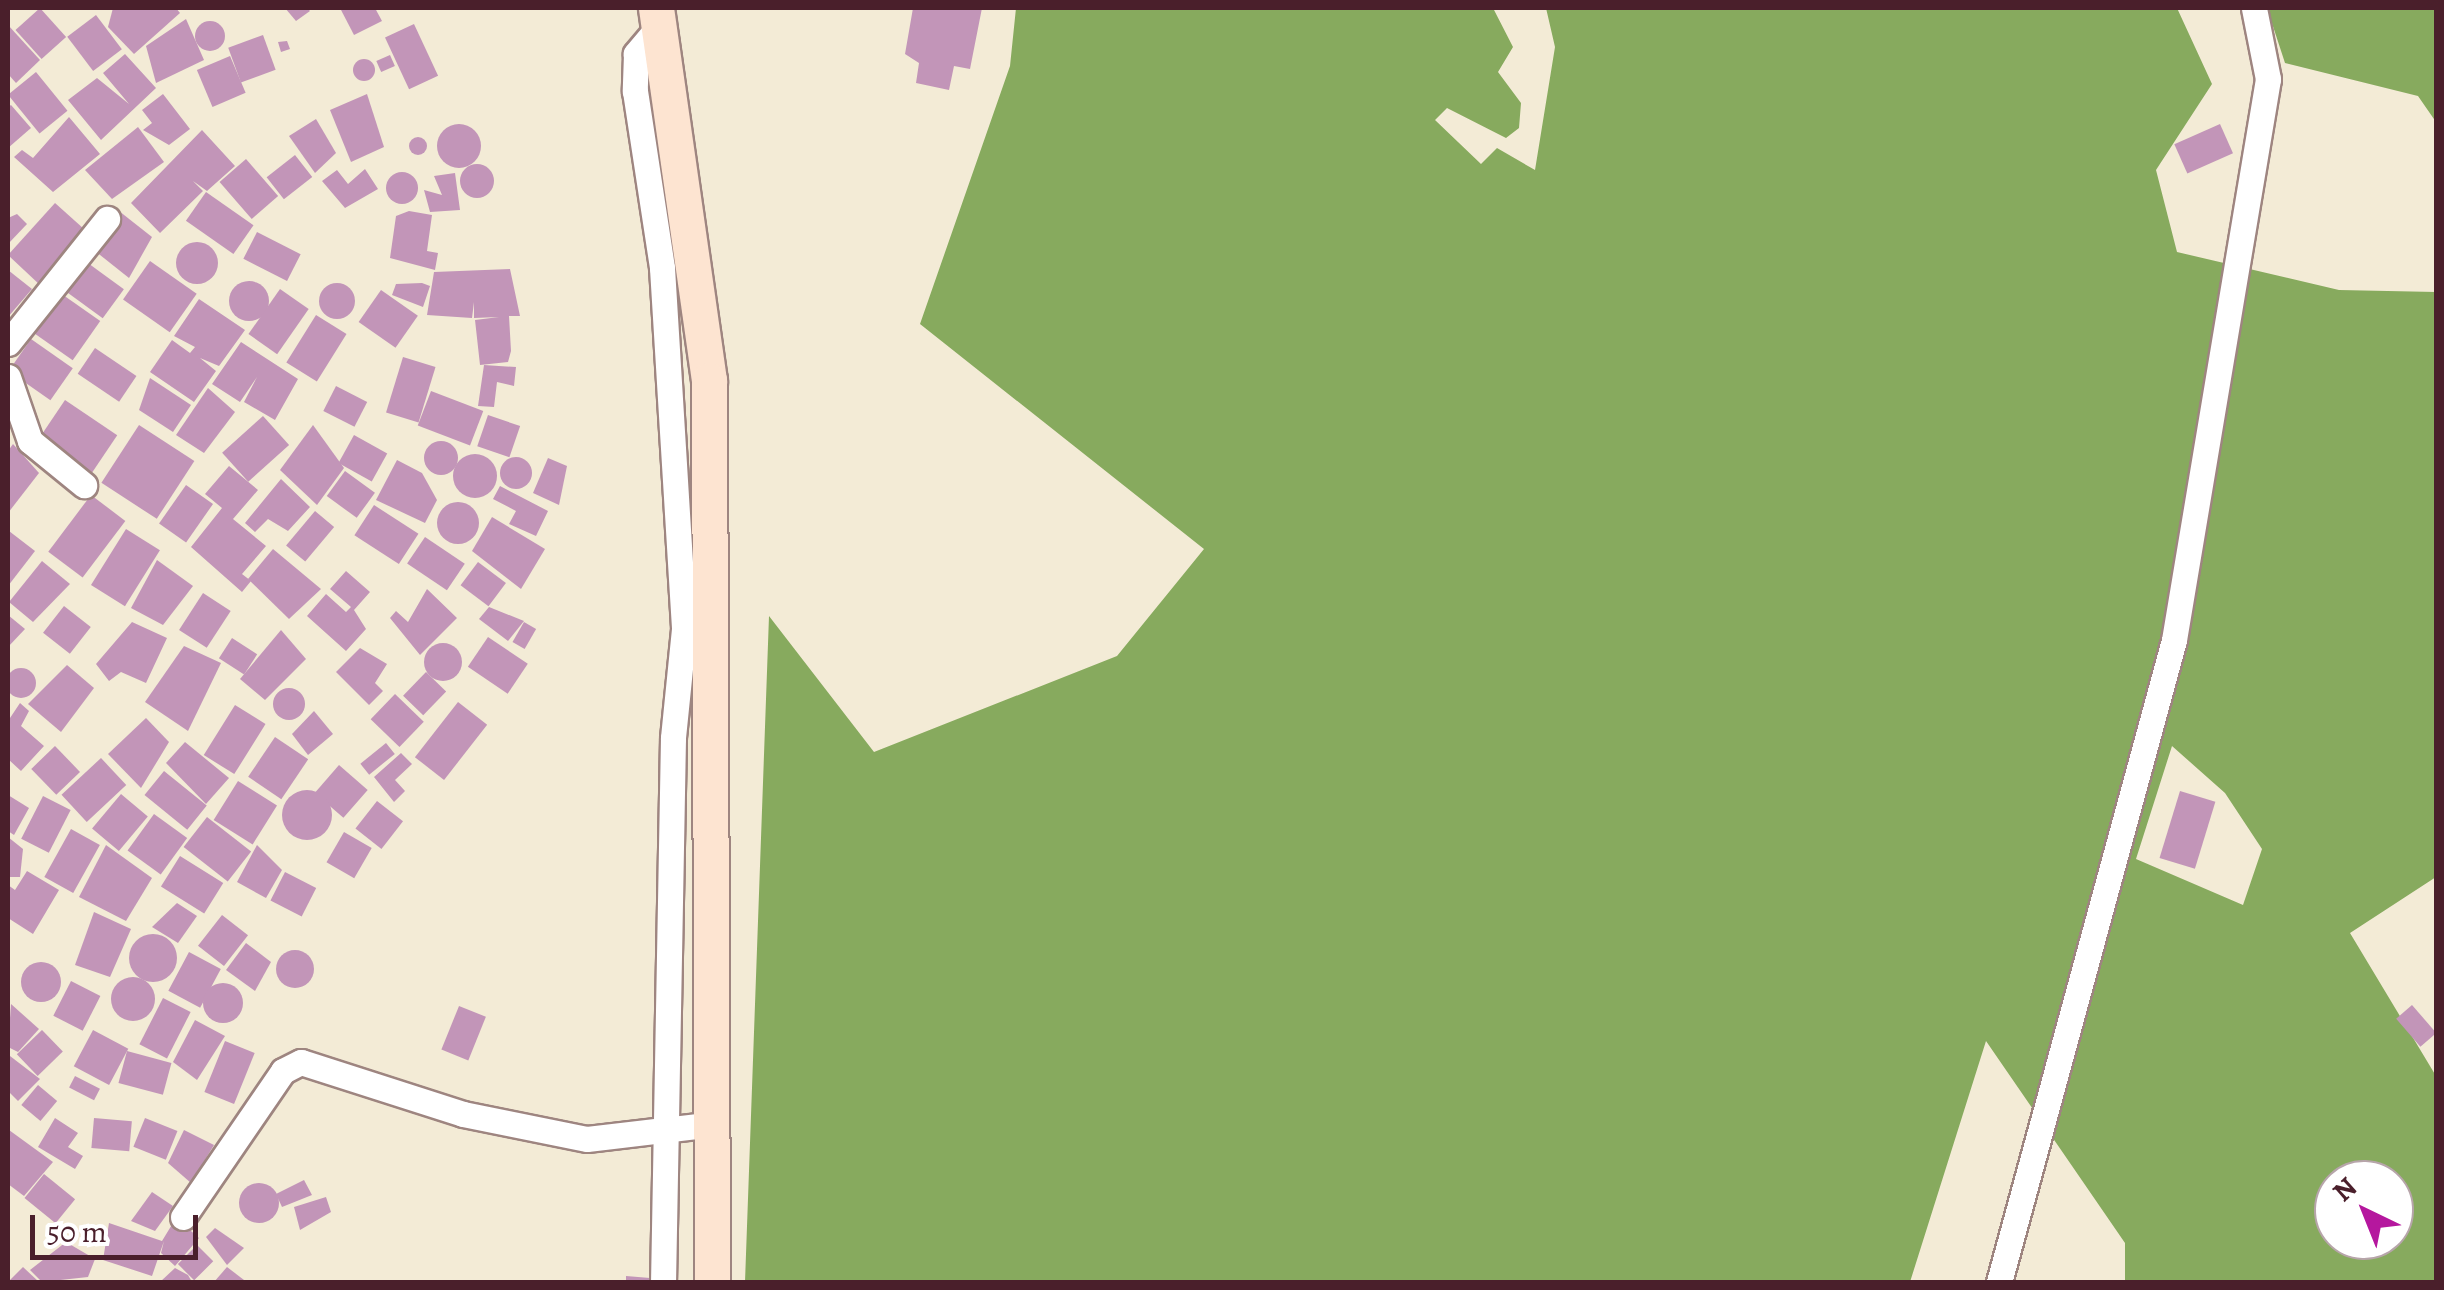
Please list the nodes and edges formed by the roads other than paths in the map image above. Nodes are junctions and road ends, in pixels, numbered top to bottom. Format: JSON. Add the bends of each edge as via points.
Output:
{"nodes":[{"id":1,"x":2254,"y":8,"type":"edge"},
{"id":2,"x":658,"y":16,"type":"edge"},
{"id":3,"x":107,"y":219,"type":"dead end"},
{"id":4,"x":8,"y":343,"type":"edge"},
{"id":5,"x":8,"y":377,"type":"edge"},
{"id":6,"x":84,"y":485,"type":"dead end"},
{"id":7,"x":715,"y":1124,"type":"junction"},
{"id":8,"x":666,"y":1134,"type":"junction"},
{"id":9,"x":183,"y":1216,"type":"dead end"},
{"id":10,"x":663,"y":1282,"type":"edge"},
{"id":11,"x":712,"y":1282,"type":"edge"},
{"id":12,"x":1998,"y":1282,"type":"edge"}],
"edges":[{"from":1,"to":12,"type":"street","via":[[2268,79],[2174,640]]},
{"from":2,"to":7,"type":"main road","via":[[709,380]]},
{"from":2,"to":8,"type":"street","via":[[636,54],[635,91],[662,268],[684,629],[673,738]]},
{"from":3,"to":4,"type":"street"},
{"from":5,"to":6,"type":"street","via":[[30,441]]},
{"from":7,"to":8,"type":"street"},
{"from":7,"to":11,"type":"main road"},
{"from":8,"to":9,"type":"street","via":[[587,1139],[463,1114],[300,1062],[283,1071]]},
{"from":8,"to":10,"type":"street"}]}
